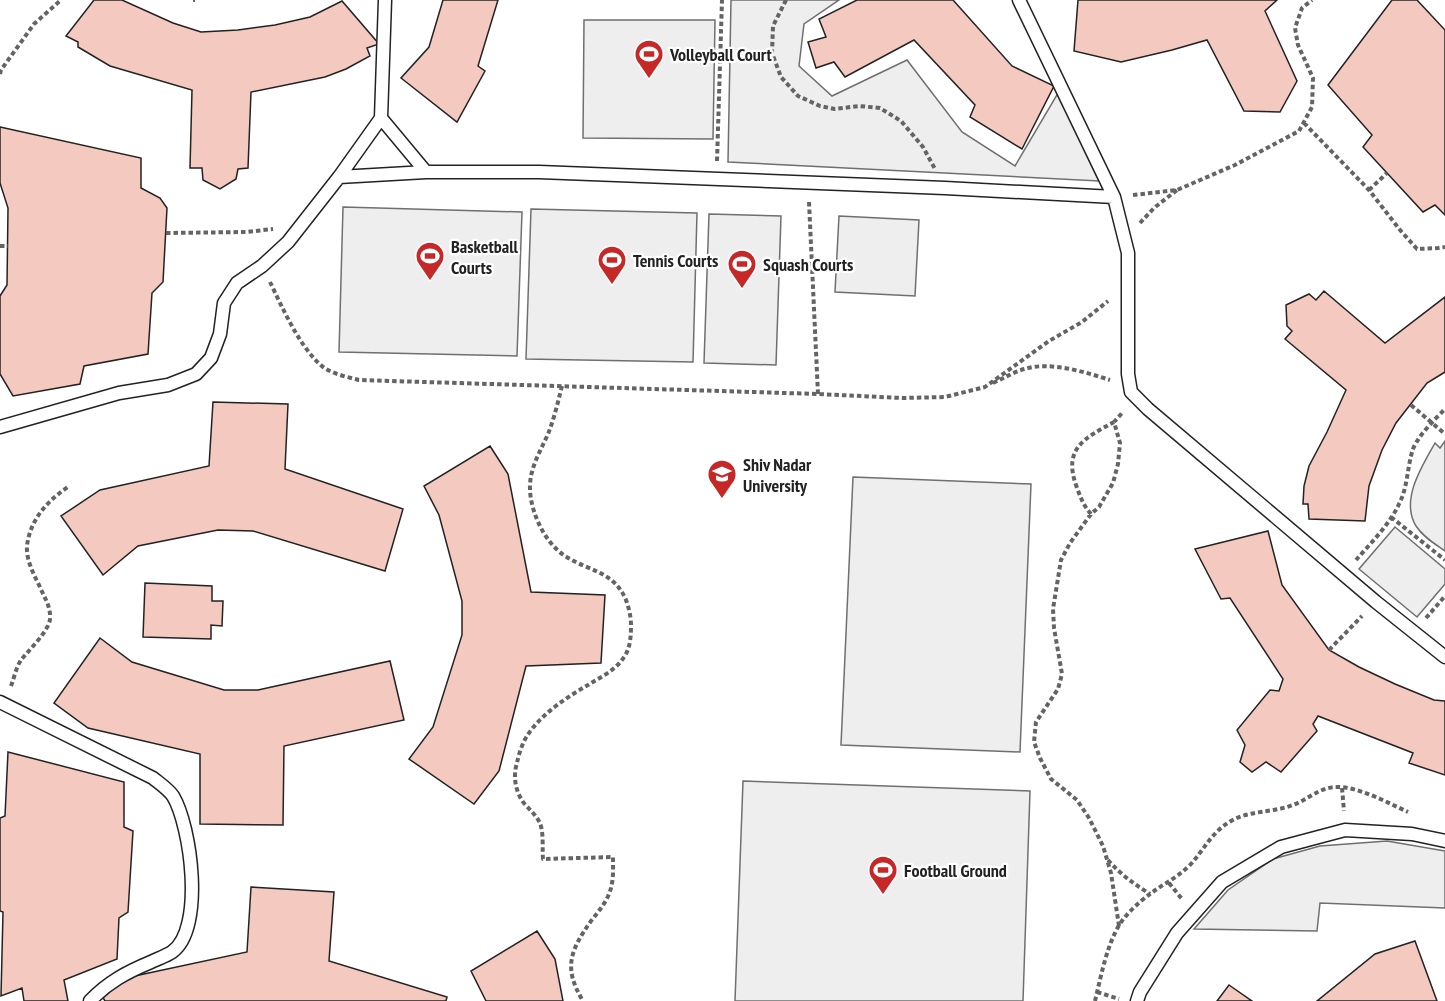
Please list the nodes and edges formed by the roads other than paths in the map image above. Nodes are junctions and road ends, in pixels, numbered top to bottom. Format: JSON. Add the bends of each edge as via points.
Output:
{"nodes":[{"id":1,"x":385,"y":0,"type":"edge"},
{"id":2,"x":1019,"y":0,"type":"edge"},
{"id":3,"x":381,"y":118,"type":"junction"},
{"id":4,"x":426,"y":172,"type":"junction"},
{"id":5,"x":339,"y":177,"type":"junction"},
{"id":6,"x":1114,"y":197,"type":"junction"},
{"id":7,"x":0,"y":427,"type":"edge"},
{"id":8,"x":1445,"y":657,"type":"edge"},
{"id":9,"x":2,"y":702,"type":"edge"},
{"id":10,"x":1445,"y":841,"type":"edge"},
{"id":11,"x":90,"y":1001,"type":"edge"},
{"id":12,"x":1137,"y":1001,"type":"edge"}],
"edges":[{"from":1,"to":3,"type":"lane"},
{"from":2,"to":6,"type":"lane"},
{"from":3,"to":4,"type":"lane"},
{"from":3,"to":5,"type":"lane"},
{"from":4,"to":5,"type":"lane"},
{"from":4,"to":6,"type":"lane","via":[[539,172]]},
{"from":5,"to":7,"type":"lane","via":[[288,242],[237,283],[224,303],[220,334],[211,358],[196,374],[168,385],[119,393]]},
{"from":6,"to":8,"type":"lane","via":[[1128,253],[1128,374],[1134,395]]},
{"from":9,"to":11,"type":"lane","via":[[153,777],[172,794],[183,819],[190,849],[192,907],[184,935],[173,952],[112,981]]},
{"from":10,"to":12,"type":"lane","via":[[1412,834],[1345,830],[1281,847],[1222,882],[1177,933]]}]}
